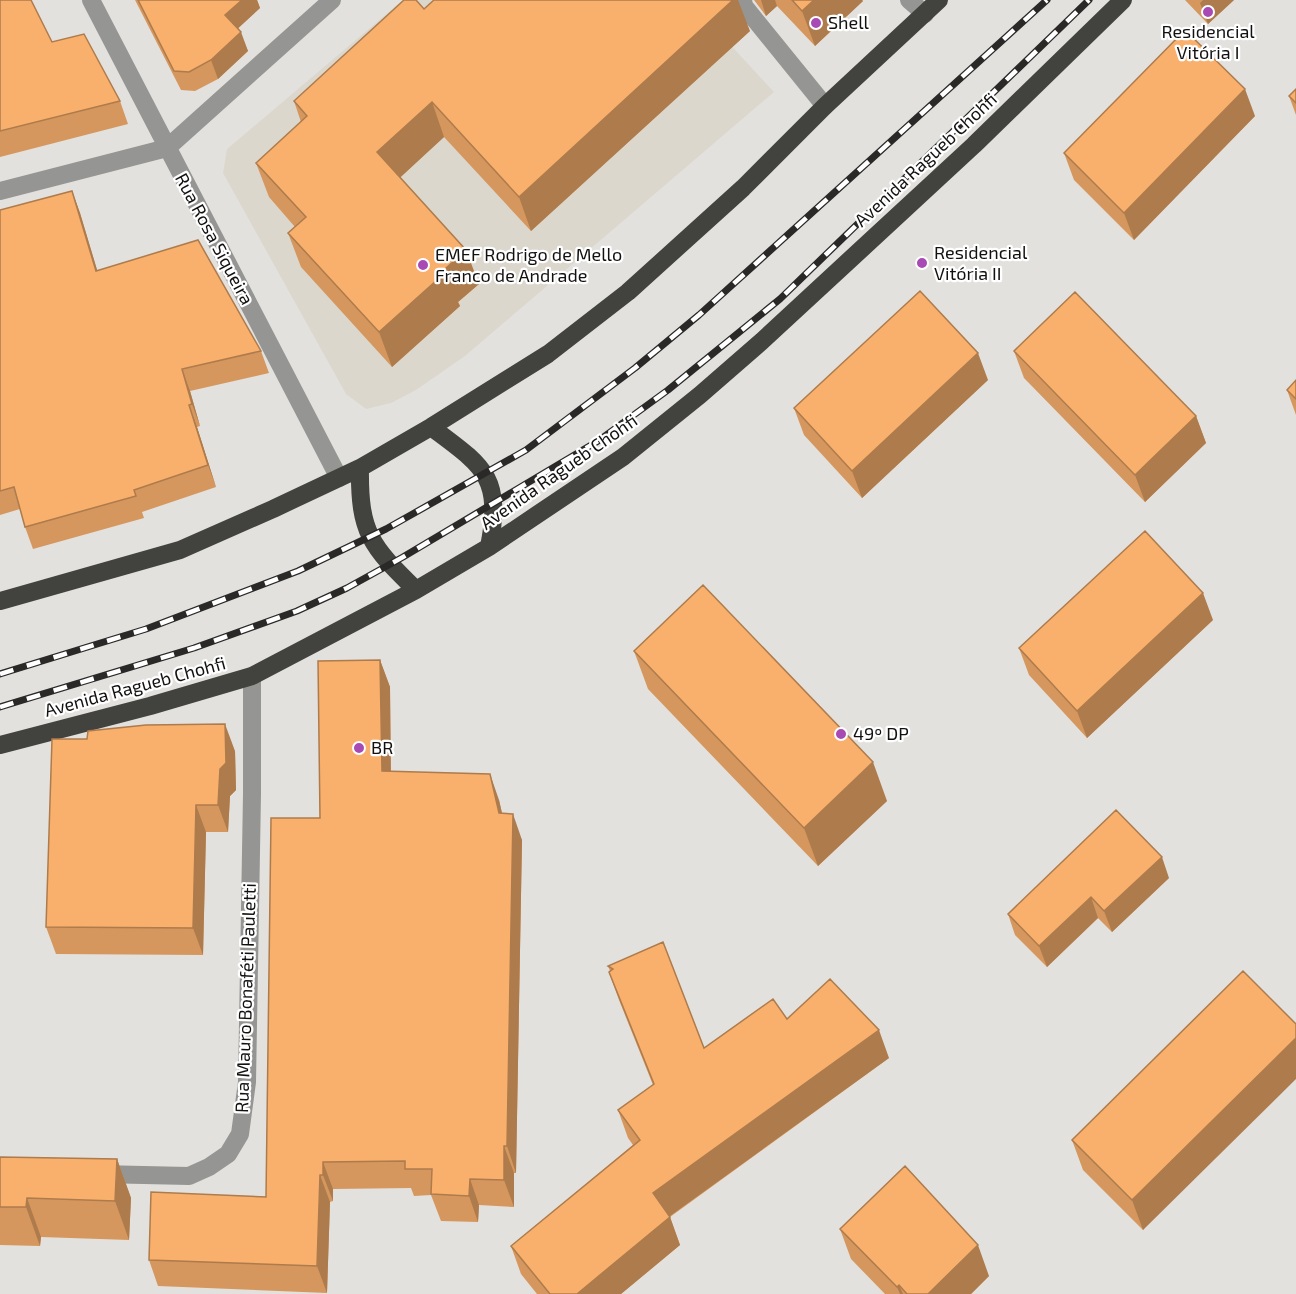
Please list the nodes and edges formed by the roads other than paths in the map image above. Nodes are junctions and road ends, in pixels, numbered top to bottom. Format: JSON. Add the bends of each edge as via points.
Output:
{"nodes":[{"id":1,"x":91,"y":0,"type":"edge"},
{"id":2,"x":332,"y":0,"type":"edge"},
{"id":3,"x":743,"y":0,"type":"edge"},
{"id":4,"x":909,"y":0,"type":"edge"},
{"id":5,"x":939,"y":0,"type":"edge"},
{"id":6,"x":1123,"y":0,"type":"edge"},
{"id":7,"x":925,"y":14,"type":"junction"},
{"id":8,"x":825,"y":106,"type":"junction"},
{"id":9,"x":167,"y":148,"type":"junction"},
{"id":10,"x":0,"y":191,"type":"edge"},
{"id":11,"x":431,"y":427,"type":"junction"},
{"id":12,"x":360,"y":468,"type":"junction"},
{"id":13,"x":339,"y":478,"type":"junction"},
{"id":14,"x":489,"y":546,"type":"junction"},
{"id":15,"x":416,"y":590,"type":"junction"},
{"id":16,"x":0,"y":601,"type":"edge"},
{"id":17,"x":252,"y":676,"type":"junction"},
{"id":18,"x":0,"y":745,"type":"edge"},
{"id":19,"x":82,"y":1174,"type":"edge"}],
"edges":[{"from":1,"to":9,"type":"street","name":"Rua Rosa Siqueira"},
{"from":2,"to":9,"type":"street"},
{"from":3,"to":8,"type":"street"},
{"from":4,"to":7,"type":"street"},
{"from":5,"to":7,"type":"highway"},
{"from":6,"to":14,"type":"highway","name":"Avenida Ragueb Chohfi","via":[[974,145],[700,395],[623,457]]},
{"from":7,"to":8,"type":"highway"},
{"from":8,"to":11,"type":"highway","via":[[743,188],[628,292],[548,354]]},
{"from":9,"to":10,"type":"street"},
{"from":9,"to":13,"type":"street","name":"Rua Rosa Siqueira"},
{"from":11,"to":12,"type":"highway"},
{"from":11,"to":14,"type":"highway","via":[[478,464],[489,482],[494,522]]},
{"from":12,"to":13,"type":"highway"},
{"from":12,"to":15,"type":"highway","via":[[362,514],[375,547]]},
{"from":13,"to":16,"type":"highway","via":[[180,550]]},
{"from":14,"to":15,"type":"highway","name":"Avenida Ragueb Chohfi"},
{"from":15,"to":17,"type":"highway","name":"Avenida Ragueb Chohfi"},
{"from":17,"to":18,"type":"highway","name":"Avenida Ragueb Chohfi"},
{"from":17,"to":19,"type":"street","name":"Rua Mauro Bonaféti Pauletti","via":[[247,1082],[240,1134],[228,1154],[189,1176]]}]}
